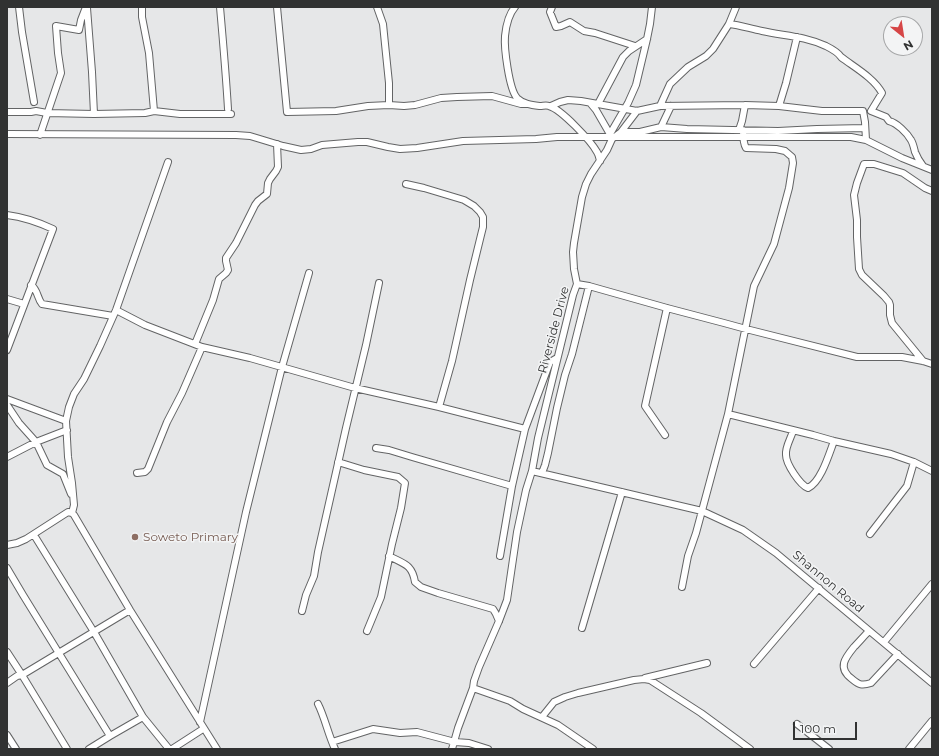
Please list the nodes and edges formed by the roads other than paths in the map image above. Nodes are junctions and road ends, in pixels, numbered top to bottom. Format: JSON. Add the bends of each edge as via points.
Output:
{"nodes":[{"id":1,"x":19,"y":7,"type":"edge"},
{"id":2,"x":86,"y":7,"type":"edge"},
{"id":3,"x":142,"y":7,"type":"edge"},
{"id":4,"x":220,"y":7,"type":"edge"},
{"id":5,"x":277,"y":7,"type":"edge"},
{"id":6,"x":377,"y":7,"type":"edge"},
{"id":7,"x":515,"y":7,"type":"edge"},
{"id":8,"x":552,"y":7,"type":"edge"},
{"id":9,"x":652,"y":7,"type":"edge"},
{"id":10,"x":736,"y":7,"type":"edge"},
{"id":11,"x":729,"y":24,"type":"junction"},
{"id":12,"x":797,"y":36,"type":"junction"},
{"id":13,"x":647,"y":39,"type":"junction"},
{"id":14,"x":635,"y":46,"type":"junction"},
{"id":15,"x":34,"y":102,"type":"dead end"},
{"id":16,"x":527,"y":104,"type":"junction"},
{"id":17,"x":594,"y":104,"type":"junction"},
{"id":18,"x":389,"y":105,"type":"junction"},
{"id":19,"x":745,"y":105,"type":"junction"},
{"id":20,"x":551,"y":106,"type":"junction"},
{"id":21,"x":660,"y":106,"type":"junction"},
{"id":22,"x":671,"y":106,"type":"junction"},
{"id":23,"x":779,"y":106,"type":"junction"},
{"id":24,"x":626,"y":108,"type":"junction"},
{"id":25,"x":154,"y":111,"type":"junction"},
{"id":26,"x":637,"y":111,"type":"junction"},
{"id":27,"x":7,"y":112,"type":"edge"},
{"id":28,"x":47,"y":113,"type":"junction"},
{"id":29,"x":94,"y":114,"type":"junction"},
{"id":30,"x":661,"y":127,"type":"junction"},
{"id":31,"x":864,"y":128,"type":"junction"},
{"id":32,"x":741,"y":130,"type":"junction"},
{"id":33,"x":621,"y":132,"type":"junction"},
{"id":34,"x":7,"y":134,"type":"edge"},
{"id":35,"x":40,"y":135,"type":"junction"},
{"id":36,"x":585,"y":136,"type":"junction"},
{"id":37,"x":612,"y":136,"type":"junction"},
{"id":38,"x":743,"y":137,"type":"junction"},
{"id":39,"x":866,"y":140,"type":"junction"},
{"id":40,"x":277,"y":144,"type":"junction"},
{"id":41,"x":600,"y":161,"type":"junction"},
{"id":42,"x":168,"y":162,"type":"dead end"},
{"id":43,"x":923,"y":166,"type":"junction"},
{"id":44,"x":932,"y":170,"type":"edge"},
{"id":45,"x":406,"y":184,"type":"dead end"},
{"id":46,"x":932,"y":191,"type":"edge"},
{"id":47,"x":7,"y":215,"type":"edge"},
{"id":48,"x":308,"y":273,"type":"dead end"},
{"id":49,"x":379,"y":283,"type":"dead end"},
{"id":50,"x":577,"y":284,"type":"junction"},
{"id":51,"x":31,"y":285,"type":"junction"},
{"id":52,"x":589,"y":286,"type":"junction"},
{"id":53,"x":7,"y":299,"type":"edge"},
{"id":54,"x":24,"y":304,"type":"junction"},
{"id":55,"x":667,"y":308,"type":"junction"},
{"id":56,"x":114,"y":313,"type":"junction"},
{"id":57,"x":746,"y":329,"type":"junction"},
{"id":58,"x":195,"y":344,"type":"junction"},
{"id":59,"x":202,"y":346,"type":"junction"},
{"id":60,"x":7,"y":350,"type":"edge"},
{"id":61,"x":557,"y":358,"type":"junction"},
{"id":62,"x":923,"y":361,"type":"junction"},
{"id":63,"x":932,"y":364,"type":"edge"},
{"id":64,"x":282,"y":368,"type":"junction"},
{"id":65,"x":355,"y":388,"type":"junction"},
{"id":66,"x":7,"y":399,"type":"edge"},
{"id":67,"x":7,"y":405,"type":"edge"},
{"id":68,"x":439,"y":407,"type":"junction"},
{"id":69,"x":728,"y":414,"type":"junction"},
{"id":70,"x":66,"y":421,"type":"junction"},
{"id":71,"x":525,"y":429,"type":"junction"},
{"id":72,"x":67,"y":430,"type":"junction"},
{"id":73,"x":793,"y":431,"type":"junction"},
{"id":74,"x":665,"y":435,"type":"dead end"},
{"id":75,"x":834,"y":441,"type":"junction"},
{"id":76,"x":36,"y":442,"type":"junction"},
{"id":77,"x":376,"y":448,"type":"dead end"},
{"id":78,"x":7,"y":457,"type":"edge"},
{"id":79,"x":338,"y":462,"type":"junction"},
{"id":80,"x":914,"y":462,"type":"junction"},
{"id":81,"x":932,"y":470,"type":"edge"},
{"id":82,"x":532,"y":471,"type":"junction"},
{"id":83,"x":137,"y":473,"type":"dead end"},
{"id":84,"x":542,"y":473,"type":"junction"},
{"id":85,"x":512,"y":486,"type":"junction"},
{"id":86,"x":622,"y":492,"type":"junction"},
{"id":87,"x":73,"y":500,"type":"junction"},
{"id":88,"x":702,"y":511,"type":"junction"},
{"id":89,"x":72,"y":513,"type":"junction"},
{"id":90,"x":870,"y":534,"type":"dead end"},
{"id":91,"x":34,"y":535,"type":"junction"},
{"id":92,"x":7,"y":545,"type":"edge"},
{"id":93,"x":389,"y":556,"type":"junction"},
{"id":94,"x":500,"y":556,"type":"dead end"},
{"id":95,"x":7,"y":568,"type":"edge"},
{"id":96,"x":932,"y":584,"type":"edge"},
{"id":97,"x":682,"y":587,"type":"dead end"},
{"id":98,"x":819,"y":588,"type":"junction"},
{"id":99,"x":130,"y":610,"type":"junction"},
{"id":100,"x":302,"y":611,"type":"dead end"},
{"id":101,"x":499,"y":621,"type":"junction"},
{"id":102,"x":582,"y":628,"type":"dead end"},
{"id":103,"x":368,"y":631,"type":"dead end"},
{"id":104,"x":869,"y":631,"type":"junction"},
{"id":105,"x":94,"y":632,"type":"junction"},
{"id":106,"x":884,"y":642,"type":"junction"},
{"id":107,"x":7,"y":652,"type":"edge"},
{"id":108,"x":59,"y":654,"type":"junction"},
{"id":109,"x":898,"y":654,"type":"junction"},
{"id":110,"x":707,"y":663,"type":"dead end"},
{"id":111,"x":754,"y":664,"type":"dead end"},
{"id":112,"x":661,"y":674,"type":"junction"},
{"id":113,"x":22,"y":675,"type":"junction"},
{"id":114,"x":644,"y":679,"type":"junction"},
{"id":115,"x":7,"y":683,"type":"edge"},
{"id":116,"x":656,"y":683,"type":"junction"},
{"id":117,"x":932,"y":683,"type":"edge"},
{"id":118,"x":473,"y":688,"type":"junction"},
{"id":119,"x":318,"y":704,"type":"dead end"},
{"id":120,"x":144,"y":717,"type":"junction"},
{"id":121,"x":542,"y":717,"type":"junction"},
{"id":122,"x":932,"y":721,"type":"edge"},
{"id":123,"x":200,"y":722,"type":"junction"},
{"id":124,"x":796,"y":724,"type":"dead end"},
{"id":125,"x":203,"y":729,"type":"junction"},
{"id":126,"x":7,"y":735,"type":"edge"},
{"id":127,"x":110,"y":736,"type":"junction"},
{"id":128,"x":332,"y":742,"type":"junction"},
{"id":129,"x":454,"y":742,"type":"junction"},
{"id":130,"x":16,"y":749,"type":"edge"},
{"id":131,"x":67,"y":749,"type":"edge"},
{"id":132,"x":89,"y":749,"type":"edge"},
{"id":133,"x":170,"y":749,"type":"edge"},
{"id":134,"x":217,"y":749,"type":"edge"},
{"id":135,"x":335,"y":749,"type":"edge"},
{"id":136,"x":452,"y":749,"type":"edge"},
{"id":137,"x":488,"y":749,"type":"edge"},
{"id":138,"x":593,"y":749,"type":"edge"},
{"id":139,"x":750,"y":749,"type":"edge"},
{"id":140,"x":828,"y":749,"type":"edge"},
{"id":141,"x":909,"y":749,"type":"edge"}],
"edges":[{"from":1,"to":15,"type":"street"},
{"from":2,"to":28,"type":"street","via":[[79,30],[56,26],[62,73]]},
{"from":2,"to":29,"type":"street"},
{"from":3,"to":25,"type":"street"},
{"from":4,"to":25,"type":"street","via":[[230,111],[180,114]]},
{"from":5,"to":18,"type":"street","via":[[287,112],[336,111]]},
{"from":6,"to":18,"type":"street","via":[[384,31]]},
{"from":7,"to":16,"type":"street","via":[[506,26],[506,55],[515,94]]},
{"from":8,"to":14,"type":"street","via":[[550,12],[556,27],[570,22],[584,31]]},
{"from":9,"to":13,"type":"street"},
{"from":10,"to":11,"type":"street"},
{"from":11,"to":12,"type":"street"},
{"from":11,"to":21,"type":"street","via":[[710,53],[688,67],[670,84]]},
{"from":12,"to":23,"type":"street"},
{"from":12,"to":43,"type":"street","via":[[814,40],[833,50],[876,85],[882,93],[871,111],[899,126],[912,142]]},
{"from":13,"to":14,"type":"street"},
{"from":13,"to":24,"type":"street","via":[[637,81]]},
{"from":14,"to":17,"type":"street","via":[[626,53]]},
{"from":16,"to":18,"type":"street","via":[[492,96],[441,98],[415,105]]},
{"from":16,"to":20,"type":"street"},
{"from":17,"to":20,"type":"street","via":[[568,100]]},
{"from":17,"to":24,"type":"street"},
{"from":17,"to":37,"type":"street"},
{"from":19,"to":22,"type":"street"},
{"from":19,"to":23,"type":"street"},
{"from":19,"to":32,"type":"street"},
{"from":20,"to":36,"type":"street"},
{"from":21,"to":22,"type":"street"},
{"from":21,"to":26,"type":"street"},
{"from":22,"to":30,"type":"street"},
{"from":23,"to":31,"type":"street","via":[[822,111],[862,111]]},
{"from":24,"to":26,"type":"street"},
{"from":24,"to":37,"type":"street"},
{"from":25,"to":29,"type":"street"},
{"from":26,"to":33,"type":"street"},
{"from":27,"to":28,"type":"street"},
{"from":28,"to":29,"type":"street"},
{"from":28,"to":35,"type":"street"},
{"from":30,"to":32,"type":"street"},
{"from":30,"to":33,"type":"street","via":[[640,132]]},
{"from":31,"to":32,"type":"street"},
{"from":31,"to":39,"type":"street"},
{"from":32,"to":38,"type":"street"},
{"from":33,"to":37,"type":"street"},
{"from":34,"to":35,"type":"street"},
{"from":35,"to":40,"type":"street","via":[[236,135],[250,136]]},
{"from":36,"to":37,"type":"street"},
{"from":36,"to":40,"type":"street","via":[[463,141],[400,149],[362,142],[301,150]]},
{"from":36,"to":41,"type":"street","via":[[596,150]]},
{"from":37,"to":38,"type":"street"},
{"from":37,"to":41,"type":"street"},
{"from":38,"to":39,"type":"street","via":[[851,137]]},
{"from":38,"to":57,"type":"street","via":[[747,149],[785,151],[792,157],[793,163],[774,244],[754,286]]},
{"from":39,"to":43,"type":"street"},
{"from":40,"to":58,"type":"street","via":[[278,167],[268,183],[266,194],[255,205],[236,244],[226,258],[228,270],[219,279]]},
{"from":41,"to":50,"type":"street","via":[[586,184],[575,234],[573,252]]},
{"from":42,"to":56,"type":"street"},
{"from":43,"to":44,"type":"street"},
{"from":45,"to":68,"type":"street","via":[[464,200],[474,206],[483,217],[452,361]]},
{"from":46,"to":62,"type":"street","via":[[903,173],[874,164],[864,164],[854,195],[858,220],[859,269],[889,302],[892,323]]},
{"from":47,"to":51,"type":"street","via":[[53,229]]},
{"from":48,"to":64,"type":"street"},
{"from":49,"to":65,"type":"street"},
{"from":50,"to":52,"type":"street","name":"Riverside Drive"},
{"from":50,"to":61,"type":"street","name":"Riverside Drive"},
{"from":51,"to":54,"type":"street"},
{"from":51,"to":56,"type":"street","via":[[42,304]]},
{"from":52,"to":55,"type":"street","name":"Riverside Drive"},
{"from":52,"to":84,"type":"street"},
{"from":53,"to":54,"type":"street"},
{"from":54,"to":60,"type":"street"},
{"from":55,"to":57,"type":"street","name":"Riverside Drive"},
{"from":55,"to":74,"type":"street","via":[[645,406]]},
{"from":56,"to":58,"type":"street"},
{"from":56,"to":70,"type":"street","via":[[90,367],[71,400]]},
{"from":57,"to":62,"type":"street","name":"Riverside Drive","via":[[857,357],[902,357]]},
{"from":57,"to":69,"type":"street"},
{"from":58,"to":59,"type":"street"},
{"from":59,"to":64,"type":"street"},
{"from":59,"to":83,"type":"street","via":[[148,469]]},
{"from":61,"to":71,"type":"street","via":[[550,362]]},
{"from":61,"to":82,"type":"street","name":"Riverside Drive"},
{"from":62,"to":63,"type":"street","name":"Riverside Drive"},
{"from":64,"to":65,"type":"street"},
{"from":64,"to":123,"type":"street","via":[[246,512]]},
{"from":65,"to":68,"type":"street"},
{"from":65,"to":79,"type":"street"},
{"from":66,"to":70,"type":"street"},
{"from":67,"to":76,"type":"street"},
{"from":68,"to":71,"type":"street"},
{"from":69,"to":73,"type":"street"},
{"from":69,"to":88,"type":"street"},
{"from":70,"to":72,"type":"street"},
{"from":71,"to":85,"type":"street"},
{"from":72,"to":76,"type":"street"},
{"from":72,"to":87,"type":"street"},
{"from":73,"to":75,"type":"street"},
{"from":73,"to":75,"type":"street","via":[[786,454],[797,477],[808,488],[822,470]]},
{"from":75,"to":80,"type":"street"},
{"from":76,"to":78,"type":"street"},
{"from":76,"to":87,"type":"street","via":[[47,465],[63,474]]},
{"from":77,"to":85,"type":"street"},
{"from":79,"to":93,"type":"street","via":[[398,477],[405,483]]},
{"from":79,"to":100,"type":"street","via":[[314,576]]},
{"from":80,"to":81,"type":"street"},
{"from":80,"to":90,"type":"street","via":[[906,486]]},
{"from":82,"to":84,"type":"street","name":"Shannon Road"},
{"from":82,"to":101,"type":"street","name":"Riverside Drive","via":[[517,532],[506,600]]},
{"from":84,"to":86,"type":"street","name":"Shannon Road"},
{"from":85,"to":94,"type":"street"},
{"from":86,"to":88,"type":"street","name":"Shannon Road"},
{"from":86,"to":102,"type":"street"},
{"from":87,"to":89,"type":"street"},
{"from":88,"to":97,"type":"street","via":[[688,556]]},
{"from":88,"to":98,"type":"street","name":"Shannon Road","via":[[743,530]]},
{"from":89,"to":91,"type":"street","via":[[68,512]]},
{"from":89,"to":99,"type":"street"},
{"from":91,"to":92,"type":"street"},
{"from":91,"to":105,"type":"street"},
{"from":93,"to":101,"type":"street","via":[[409,566],[415,582],[421,587],[493,609]]},
{"from":93,"to":103,"type":"street","via":[[381,597]]},
{"from":95,"to":108,"type":"street"},
{"from":96,"to":106,"type":"street"},
{"from":98,"to":104,"type":"street","name":"Shannon Road"},
{"from":98,"to":111,"type":"street"},
{"from":99,"to":105,"type":"street"},
{"from":99,"to":123,"type":"street"},
{"from":101,"to":118,"type":"street","name":"Riverside Drive","via":[[479,667]]},
{"from":104,"to":106,"type":"street","name":"Shannon Road"},
{"from":104,"to":109,"type":"street","via":[[846,657],[844,669],[847,675],[860,685],[871,684]]},
{"from":105,"to":108,"type":"street"},
{"from":105,"to":120,"type":"street"},
{"from":106,"to":109,"type":"street","name":"Shannon Road"},
{"from":107,"to":113,"type":"street"},
{"from":108,"to":113,"type":"street"},
{"from":108,"to":127,"type":"street"},
{"from":109,"to":117,"type":"street","name":"Shannon Road"},
{"from":110,"to":112,"type":"street"},
{"from":112,"to":114,"type":"street"},
{"from":112,"to":116,"type":"street"},
{"from":113,"to":115,"type":"street"},
{"from":113,"to":131,"type":"street"},
{"from":114,"to":116,"type":"street"},
{"from":114,"to":121,"type":"street","via":[[565,697],[554,702]]},
{"from":116,"to":139,"type":"street","via":[[701,712]]},
{"from":118,"to":121,"type":"street","via":[[510,700]]},
{"from":118,"to":129,"type":"street","name":"Riverside Drive"},
{"from":119,"to":128,"type":"street"},
{"from":120,"to":127,"type":"street"},
{"from":120,"to":133,"type":"street"},
{"from":121,"to":138,"type":"street"},
{"from":122,"to":141,"type":"street"},
{"from":123,"to":125,"type":"street"},
{"from":124,"to":140,"type":"street"},
{"from":125,"to":133,"type":"street"},
{"from":125,"to":134,"type":"street"},
{"from":126,"to":130,"type":"street"},
{"from":127,"to":132,"type":"street"},
{"from":128,"to":129,"type":"street","via":[[373,729],[400,733],[418,732]]},
{"from":128,"to":135,"type":"street"},
{"from":129,"to":136,"type":"street","name":"Riverside Drive"},
{"from":129,"to":137,"type":"street","via":[[469,743]]}]}
